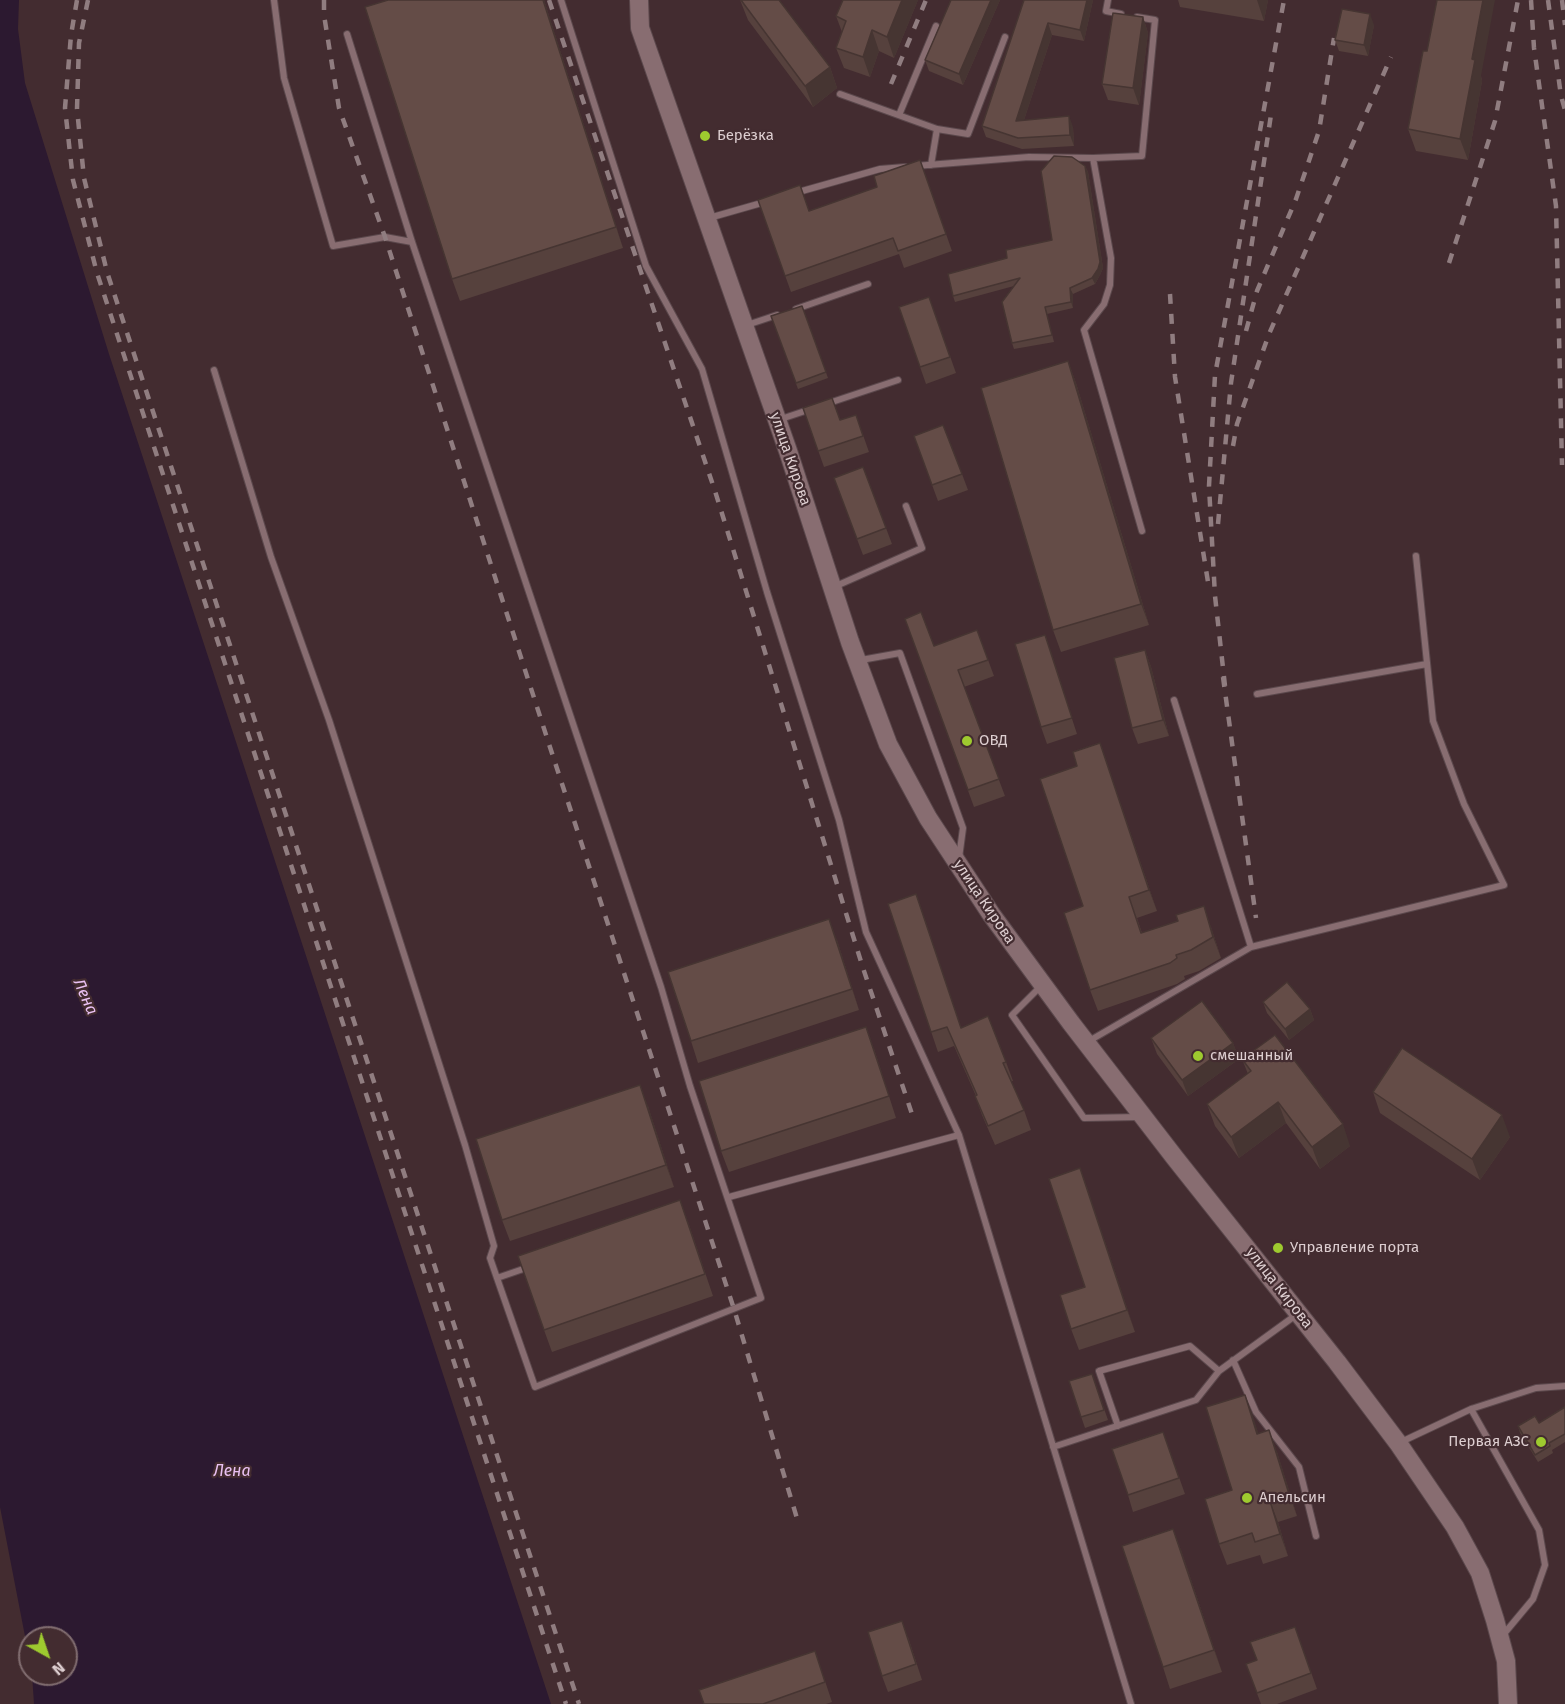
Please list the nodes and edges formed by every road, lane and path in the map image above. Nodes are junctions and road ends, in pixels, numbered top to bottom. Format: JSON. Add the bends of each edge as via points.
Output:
{"nodes":[{"id":1,"x":274,"y":0,"type":"edge"},
{"id":2,"x":561,"y":0,"type":"edge"},
{"id":3,"x":639,"y":0,"type":"edge"},
{"id":4,"x":1108,"y":0,"type":"edge"},
{"id":5,"x":936,"y":26,"type":"dead end"},
{"id":6,"x":347,"y":34,"type":"dead end"},
{"id":7,"x":1005,"y":37,"type":"dead end"},
{"id":8,"x":840,"y":94,"type":"dead end"},
{"id":9,"x":899,"y":115,"type":"junction"},
{"id":10,"x":937,"y":129,"type":"junction"},
{"id":11,"x":1093,"y":158,"type":"junction"},
{"id":12,"x":930,"y":165,"type":"junction"},
{"id":13,"x":793,"y":194,"type":"edge"},
{"id":14,"x":771,"y":200,"type":"edge"},
{"id":15,"x":706,"y":219,"type":"junction"},
{"id":16,"x":412,"y":242,"type":"junction"},
{"id":17,"x":868,"y":284,"type":"dead end"},
{"id":18,"x":744,"y":326,"type":"junction"},
{"id":19,"x":214,"y":370,"type":"dead end"},
{"id":20,"x":898,"y":380,"type":"dead end"},
{"id":21,"x":777,"y":420,"type":"junction"},
{"id":22,"x":906,"y":506,"type":"dead end"},
{"id":23,"x":1142,"y":531,"type":"dead end"},
{"id":24,"x":1416,"y":556,"type":"dead end"},
{"id":25,"x":832,"y":588,"type":"junction"},
{"id":26,"x":857,"y":661,"type":"junction"},
{"id":27,"x":1427,"y":664,"type":"junction"},
{"id":28,"x":1257,"y":694,"type":"dead end"},
{"id":29,"x":1174,"y":700,"type":"dead end"},
{"id":30,"x":958,"y":865,"type":"junction"},
{"id":31,"x":1251,"y":946,"type":"junction"},
{"id":32,"x":672,"y":983,"type":"edge"},
{"id":33,"x":1043,"y":985,"type":"junction"},
{"id":34,"x":661,"y":987,"type":"junction"},
{"id":35,"x":1086,"y":1042,"type":"junction"},
{"id":36,"x":701,"y":1083,"type":"edge"},
{"id":37,"x":690,"y":1086,"type":"junction"},
{"id":38,"x":1143,"y":1117,"type":"junction"},
{"id":39,"x":959,"y":1135,"type":"junction"},
{"id":40,"x":729,"y":1197,"type":"junction"},
{"id":41,"x":542,"y":1263,"type":"edge"},
{"id":42,"x":497,"y":1278,"type":"junction"},
{"id":43,"x":1299,"y":1313,"type":"junction"},
{"id":44,"x":1233,"y":1360,"type":"junction"},
{"id":45,"x":1219,"y":1371,"type":"junction"},
{"id":46,"x":1565,"y":1386,"type":"edge"},
{"id":47,"x":1471,"y":1409,"type":"junction"},
{"id":48,"x":1118,"y":1426,"type":"junction"},
{"id":49,"x":1398,"y":1443,"type":"junction"},
{"id":50,"x":1053,"y":1447,"type":"junction"},
{"id":51,"x":1316,"y":1536,"type":"dead end"},
{"id":52,"x":1500,"y":1638,"type":"junction"},
{"id":53,"x":1131,"y":1704,"type":"edge"},
{"id":54,"x":1508,"y":1704,"type":"edge"}],
"edges":[{"from":1,"to":16,"type":"lane","via":[[284,78],[333,246],[385,237]]},
{"from":2,"to":39,"type":"lane","via":[[646,266],[702,369],[766,592],[838,820],[866,932]]},
{"from":3,"to":15,"type":"main road","name":"улица Кирова","via":[[640,28]]},
{"from":4,"to":11,"type":"lane","via":[[1106,11],[1155,20],[1152,54],[1142,156]]},
{"from":5,"to":9,"type":"lane"},
{"from":6,"to":16,"type":"lane"},
{"from":7,"to":10,"type":"lane","via":[[968,134]]},
{"from":8,"to":9,"type":"lane"},
{"from":9,"to":10,"type":"lane"},
{"from":10,"to":12,"type":"lane"},
{"from":11,"to":12,"type":"lane","via":[[1029,157]]},
{"from":11,"to":23,"type":"lane","via":[[1112,258],[1104,304],[1084,330]]},
{"from":12,"to":13,"type":"lane","via":[[880,169]]},
{"from":14,"to":15,"type":"lane"},
{"from":15,"to":18,"type":"main road","name":"улица Кирова"},
{"from":16,"to":34,"type":"lane"},
{"from":17,"to":18,"type":"lane"},
{"from":18,"to":21,"type":"main road","name":"улица Кирова"},
{"from":19,"to":42,"type":"lane","via":[[271,557],[329,720],[465,1145],[494,1246],[490,1258]]},
{"from":20,"to":21,"type":"lane"},
{"from":21,"to":25,"type":"main road","name":"улица Кирова"},
{"from":22,"to":25,"type":"lane","via":[[922,548]]},
{"from":24,"to":27,"type":"lane"},
{"from":25,"to":26,"type":"main road","name":"улица Кирова"},
{"from":26,"to":30,"type":"main road","name":"улица Кирова","via":[[888,744]]},
{"from":26,"to":30,"type":"lane","via":[[900,653],[963,828]]},
{"from":27,"to":28,"type":"lane"},
{"from":27,"to":31,"type":"lane","via":[[1433,721],[1464,804],[1504,885]]},
{"from":29,"to":31,"type":"lane"},
{"from":30,"to":33,"type":"main road","name":"улица Кирова"},
{"from":31,"to":35,"type":"lane"},
{"from":32,"to":34,"type":"lane"},
{"from":33,"to":35,"type":"main road","name":"улица Кирова"},
{"from":33,"to":38,"type":"lane","via":[[1012,1015],[1084,1118]]},
{"from":34,"to":37,"type":"lane"},
{"from":35,"to":38,"type":"main road","name":"улица Кирова"},
{"from":36,"to":37,"type":"lane"},
{"from":37,"to":40,"type":"lane"},
{"from":38,"to":43,"type":"main road","name":"улица Кирова"},
{"from":39,"to":40,"type":"lane"},
{"from":39,"to":50,"type":"lane"},
{"from":40,"to":42,"type":"lane","via":[[761,1298],[535,1387]]},
{"from":41,"to":42,"type":"lane"},
{"from":43,"to":44,"type":"lane"},
{"from":43,"to":49,"type":"main road","name":"улица Кирова"},
{"from":44,"to":45,"type":"lane"},
{"from":44,"to":51,"type":"lane","via":[[1256,1412],[1299,1467]]},
{"from":45,"to":48,"type":"lane","via":[[1196,1400]]},
{"from":45,"to":48,"type":"lane","via":[[1190,1346],[1099,1371]]},
{"from":46,"to":47,"type":"lane","via":[[1536,1388]]},
{"from":47,"to":49,"type":"lane"},
{"from":47,"to":52,"type":"lane","via":[[1539,1530],[1545,1565],[1533,1599]]},
{"from":48,"to":50,"type":"lane"},
{"from":49,"to":52,"type":"main road","name":"улица Кирова","via":[[1455,1527],[1480,1574]]},
{"from":50,"to":53,"type":"lane"},
{"from":52,"to":54,"type":"main road","name":"улица Кирова","via":[[1506,1661]]}]}
